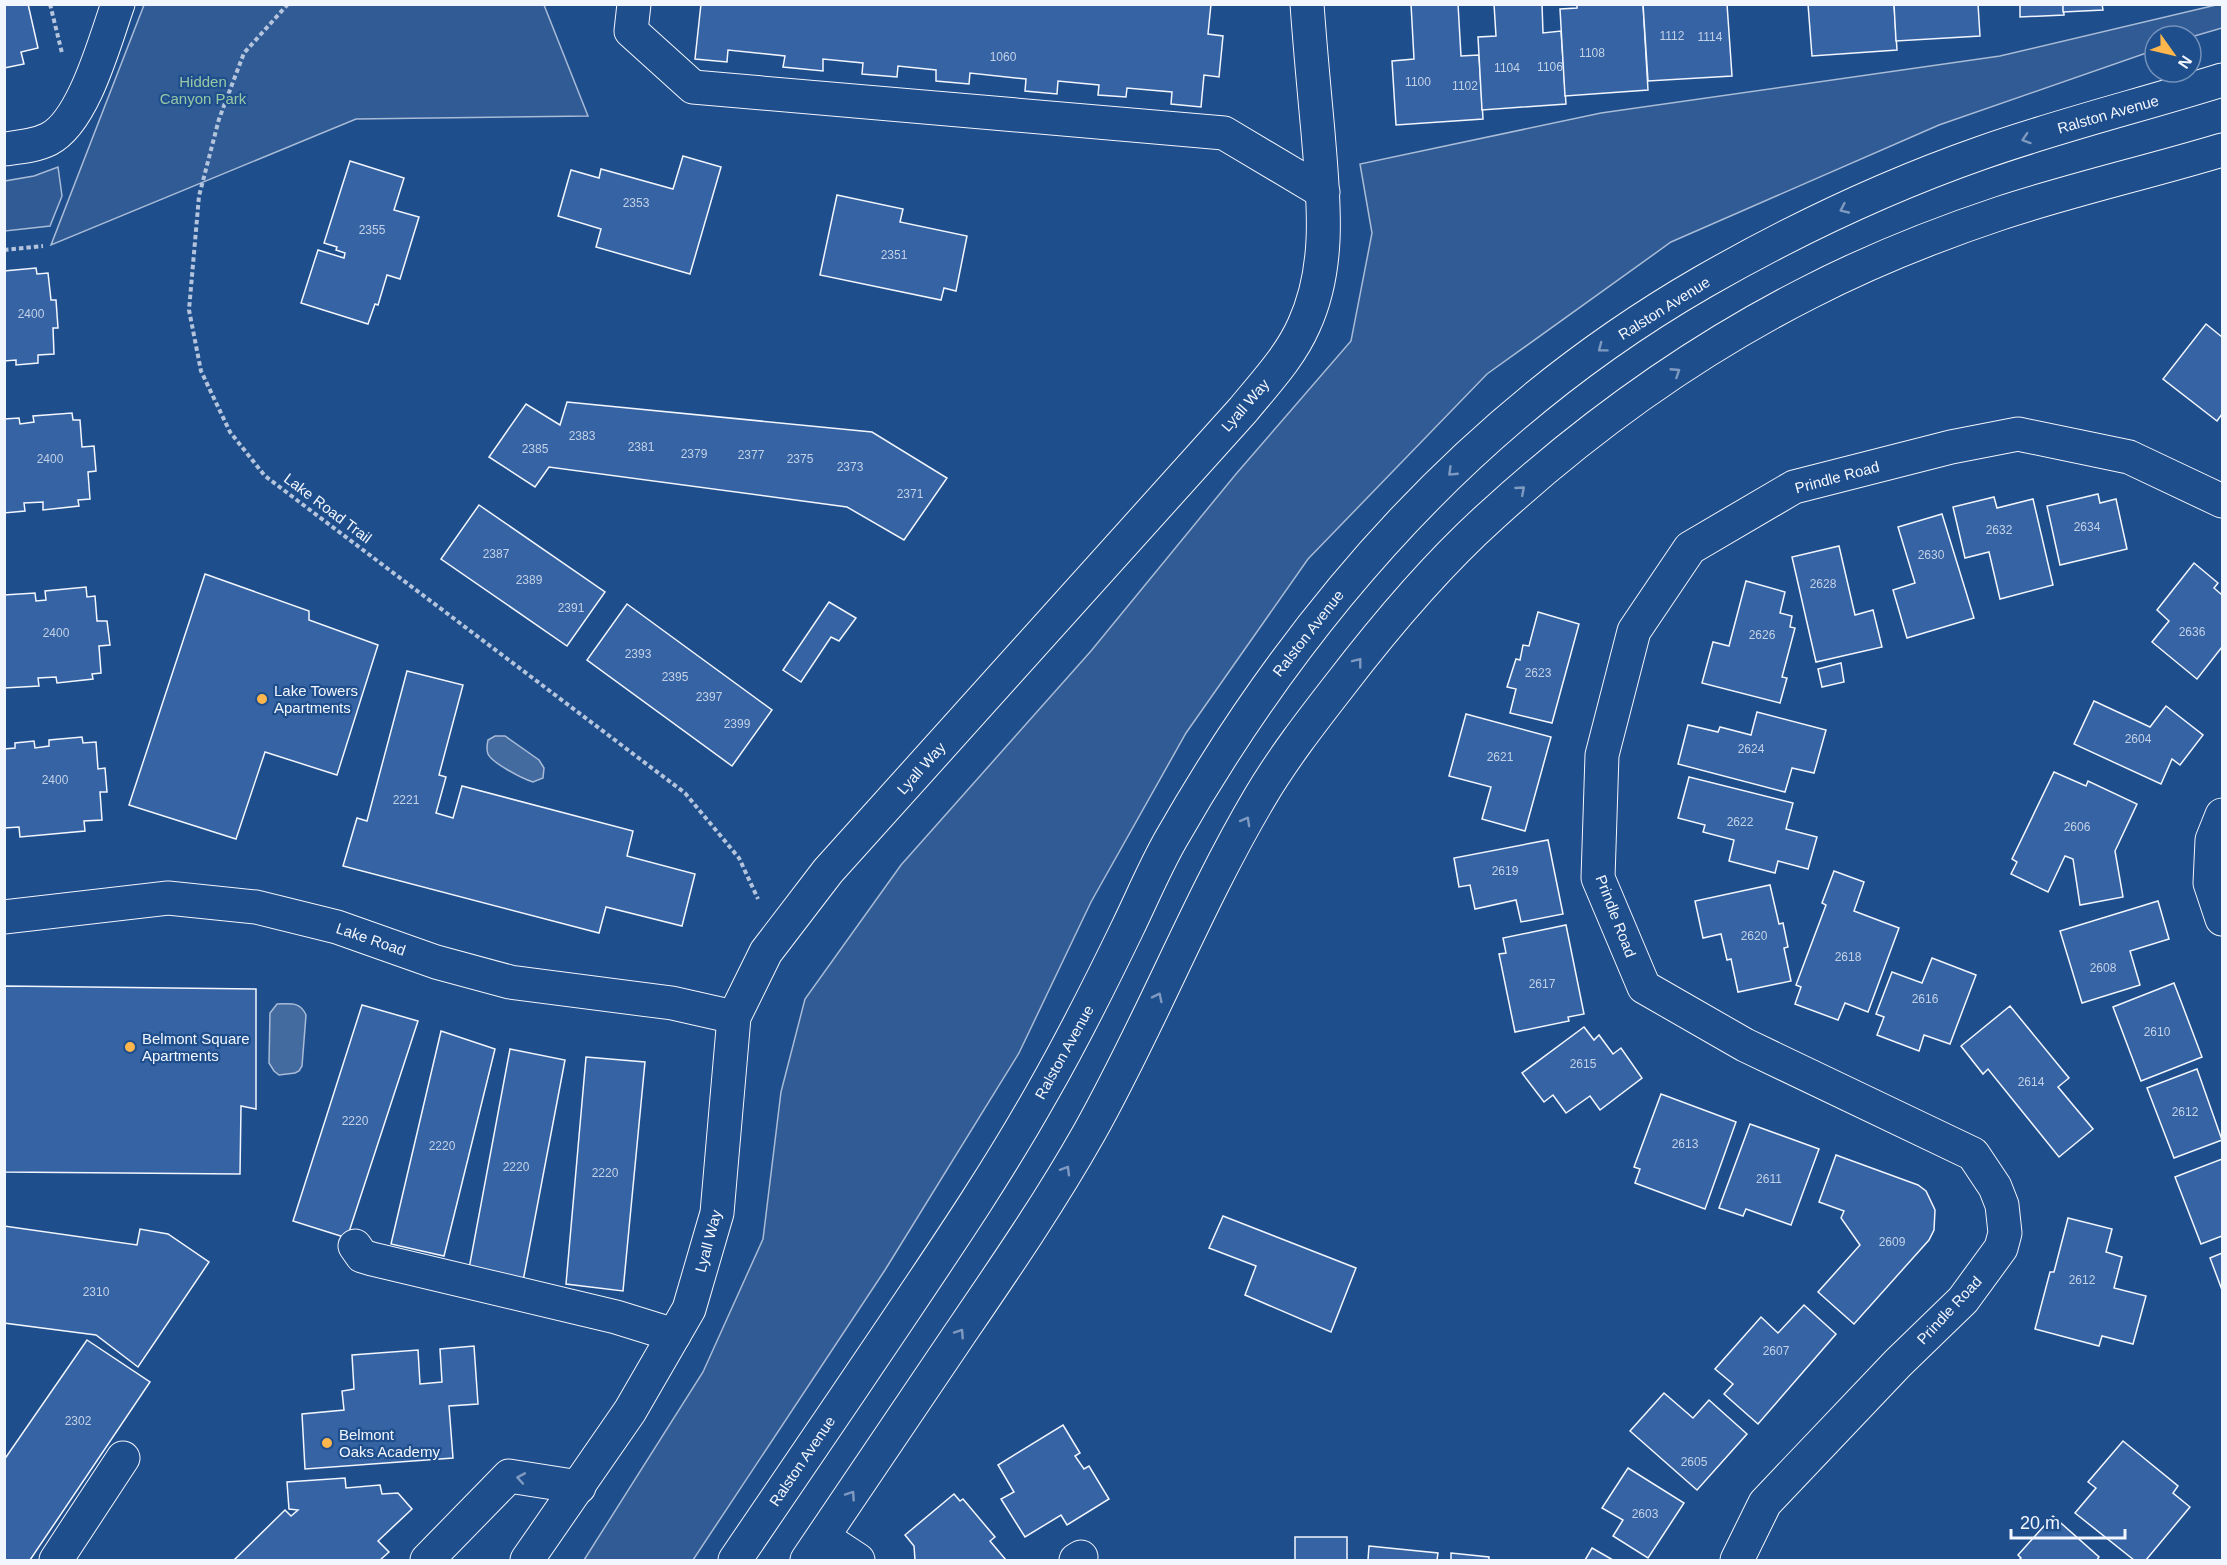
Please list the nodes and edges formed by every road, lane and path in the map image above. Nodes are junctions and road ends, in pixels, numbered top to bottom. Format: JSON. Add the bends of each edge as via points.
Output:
{"nodes":[{"id":1,"x":50,"y":4,"type":"edge"},
{"id":2,"x":118,"y":4,"type":"edge"},
{"id":3,"x":288,"y":4,"type":"edge"},
{"id":4,"x":634,"y":4,"type":"edge"},
{"id":5,"x":1307,"y":4,"type":"edge"},
{"id":6,"x":63,"y":55,"type":"dead end"},
{"id":7,"x":2223,"y":80,"type":"edge"},
{"id":8,"x":4,"y":149,"type":"edge"},
{"id":9,"x":2223,"y":150,"type":"edge"},
{"id":10,"x":1323,"y":192,"type":"junction"},
{"id":11,"x":43,"y":246,"type":"dead end"},
{"id":12,"x":4,"y":250,"type":"edge"},
{"id":13,"x":2223,"y":501,"type":"edge"},
{"id":14,"x":2223,"y":815,"type":"edge"},
{"id":15,"x":758,"y":899,"type":"dead end"},
{"id":16,"x":4,"y":917,"type":"edge"},
{"id":17,"x":2223,"y":919,"type":"edge"},
{"id":18,"x":734,"y":1017,"type":"junction"},
{"id":19,"x":355,"y":1246,"type":"dead end"},
{"id":20,"x":674,"y":1335,"type":"junction"},
{"id":21,"x":123,"y":1458,"type":"dead end"},
{"id":22,"x":579,"y":1487,"type":"junction"},
{"id":23,"x":815,"y":1549,"type":"edge"},
{"id":24,"x":56,"y":1560,"type":"edge"},
{"id":25,"x":427,"y":1560,"type":"edge"},
{"id":26,"x":527,"y":1560,"type":"edge"},
{"id":27,"x":735,"y":1560,"type":"edge"},
{"id":28,"x":858,"y":1560,"type":"edge"},
{"id":29,"x":1737,"y":1560,"type":"edge"}],
"edges":[{"from":1,"to":6,"type":"path"},
{"from":2,"to":8,"type":"street","via":[[88,88],[66,126],[32,146]]},
{"from":3,"to":15,"type":"path","name":"Lake Road Trail","via":[[244,53],[219,119],[199,196],[189,310],[201,371],[230,432],[265,476],[685,794],[739,858]]},
{"from":4,"to":10,"type":"street","via":[[631,31],[693,87],[1224,133]]},
{"from":5,"to":10,"type":"street","name":"Lyall Way"},
{"from":7,"to":27,"type":"street","name":"Ralston Avenue","one_way":true,"via":[[1981,153],[1878,193],[1787,236],[1698,285],[1611,341],[1527,405],[1456,468],[1390,534],[1327,606],[1228,744],[1167,846],[1086,1012],[991,1179]]},
{"from":23,"to":9,"type":"street","one_way":true,"via":[[985,1297],[1089,1133],[1218,872],[1263,792],[1370,646],[1489,517],[1637,397],[1721,342],[1807,293],[1900,250],[2002,213]]},
{"from":10,"to":18,"type":"street","name":"Lyall Way","via":[[1324,238],[1316,288],[1305,324],[1285,359],[828,871],[766,952]]},
{"from":11,"to":12,"type":"path"},
{"from":13,"to":29,"type":"street","name":"Prindle Road","via":[[2128,457],[2018,434],[1951,447],[1794,487],[1690,548],[1634,631],[1602,755],[1598,878],[1644,987],[1745,1045],[1973,1154],[2002,1205],[2005,1233],[2001,1248],[1963,1300],[1765,1503]]},
{"from":14,"to":17,"type":"street","via":[[2212,840],[2210,883]]},
{"from":16,"to":18,"type":"street","name":"Lake Road","via":[[168,898],[256,907],[337,927],[436,962],[510,982],[672,1003]]},
{"from":18,"to":20,"type":"street","name":"Lyall Way","via":[[717,1213],[689,1309]]},
{"from":19,"to":20,"type":"street","via":[[362,1256],[372,1259],[616,1317]]},
{"from":20,"to":22,"type":"street","name":"Lyall Way"},
{"from":21,"to":24,"type":"street"},
{"from":22,"to":25,"type":"street","one_way":true,"via":[[509,1476]]},
{"from":22,"to":26,"type":"street","name":"Lyall Way"},
{"from":23,"to":28,"type":"street"}]}
